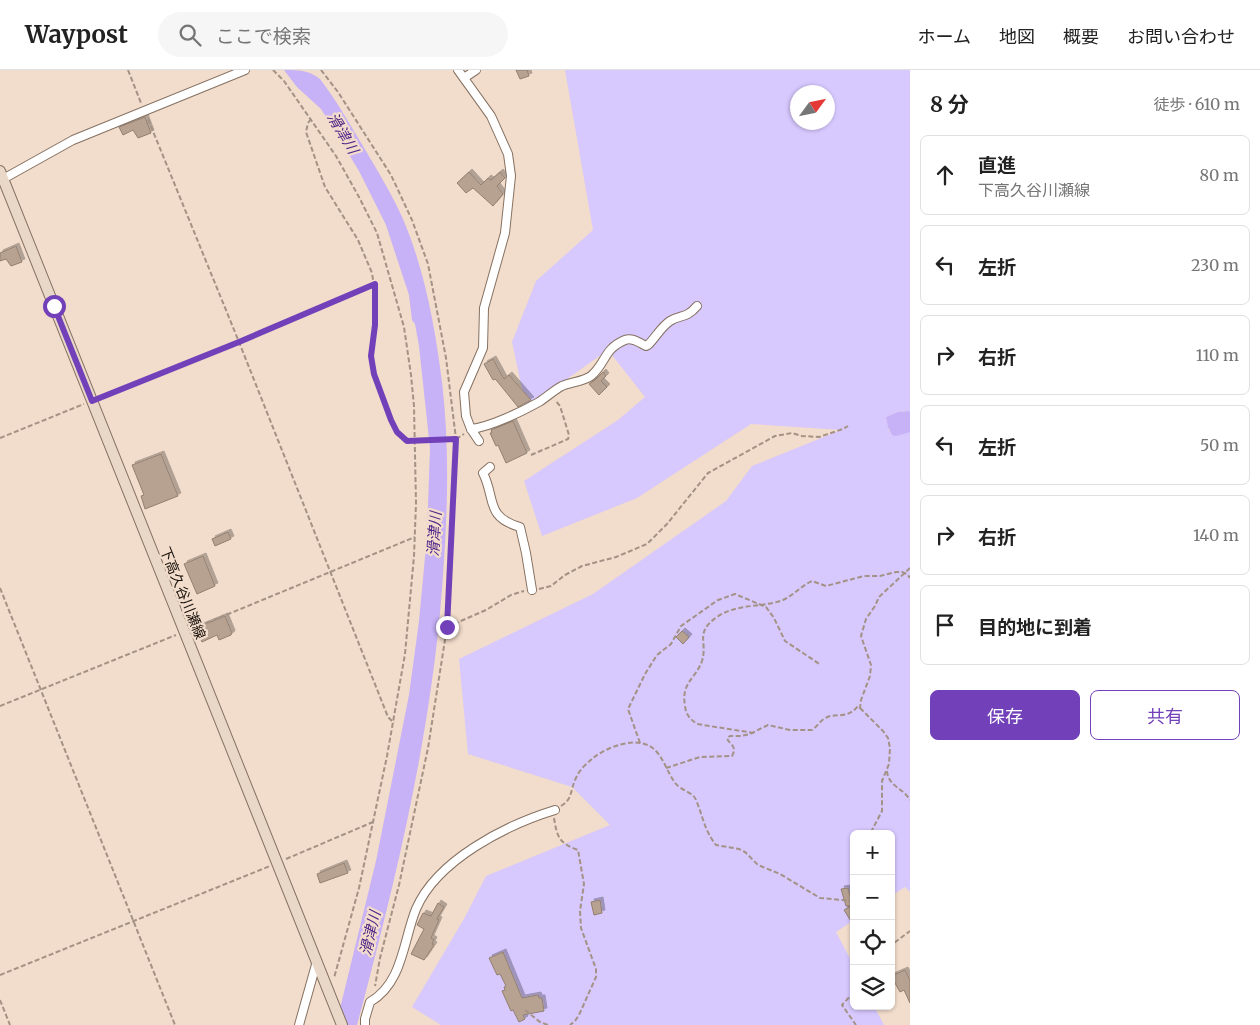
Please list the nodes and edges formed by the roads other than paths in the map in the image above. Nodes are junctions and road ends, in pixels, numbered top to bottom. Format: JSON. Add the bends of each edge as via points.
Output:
{"nodes":[{"id":1,"x":245,"y":70,"type":"edge"},
{"id":2,"x":458,"y":70,"type":"edge"},
{"id":3,"x":476,"y":70,"type":"edge"},
{"id":4,"x":464,"y":78,"type":"junction"},
{"id":5,"x":1,"y":177,"type":"edge"},
{"id":6,"x":697,"y":306,"type":"dead end"},
{"id":7,"x":471,"y":429,"type":"junction"},
{"id":8,"x":479,"y":441,"type":"dead end"},
{"id":9,"x":490,"y":467,"type":"dead end"},
{"id":10,"x":532,"y":590,"type":"road end"},
{"id":11,"x":555,"y":810,"type":"road end"},
{"id":12,"x":317,"y":961,"type":"junction"},
{"id":13,"x":299,"y":1025,"type":"edge"},
{"id":14,"x":342,"y":1025,"type":"edge"},
{"id":15,"x":365,"y":1025,"type":"edge"}],
"edges":[{"from":1,"to":5,"type":"street","via":[[73,140]]},
{"from":2,"to":4,"type":"street"},
{"from":3,"to":4,"type":"street"},
{"from":4,"to":7,"type":"street","via":[[492,116],[508,154],[511,176],[505,233],[484,308],[483,348],[464,392]]},
{"from":5,"to":12,"type":"main road","name":"下高久谷川瀬線"},
{"from":6,"to":7,"type":"street","via":[[691,313],[670,321],[646,346],[629,339],[611,347],[599,367],[583,381],[564,385],[516,414]]},
{"from":7,"to":8,"type":"street"},
{"from":9,"to":10,"type":"street","via":[[483,473],[494,509],[503,520],[520,527]]},
{"from":11,"to":15,"type":"street","via":[[516,824],[474,846],[434,880],[417,908],[394,977],[378,998],[370,1002]]},
{"from":12,"to":13,"type":"street"},
{"from":12,"to":14,"type":"main road","name":"下高久谷川瀬線"}]}
